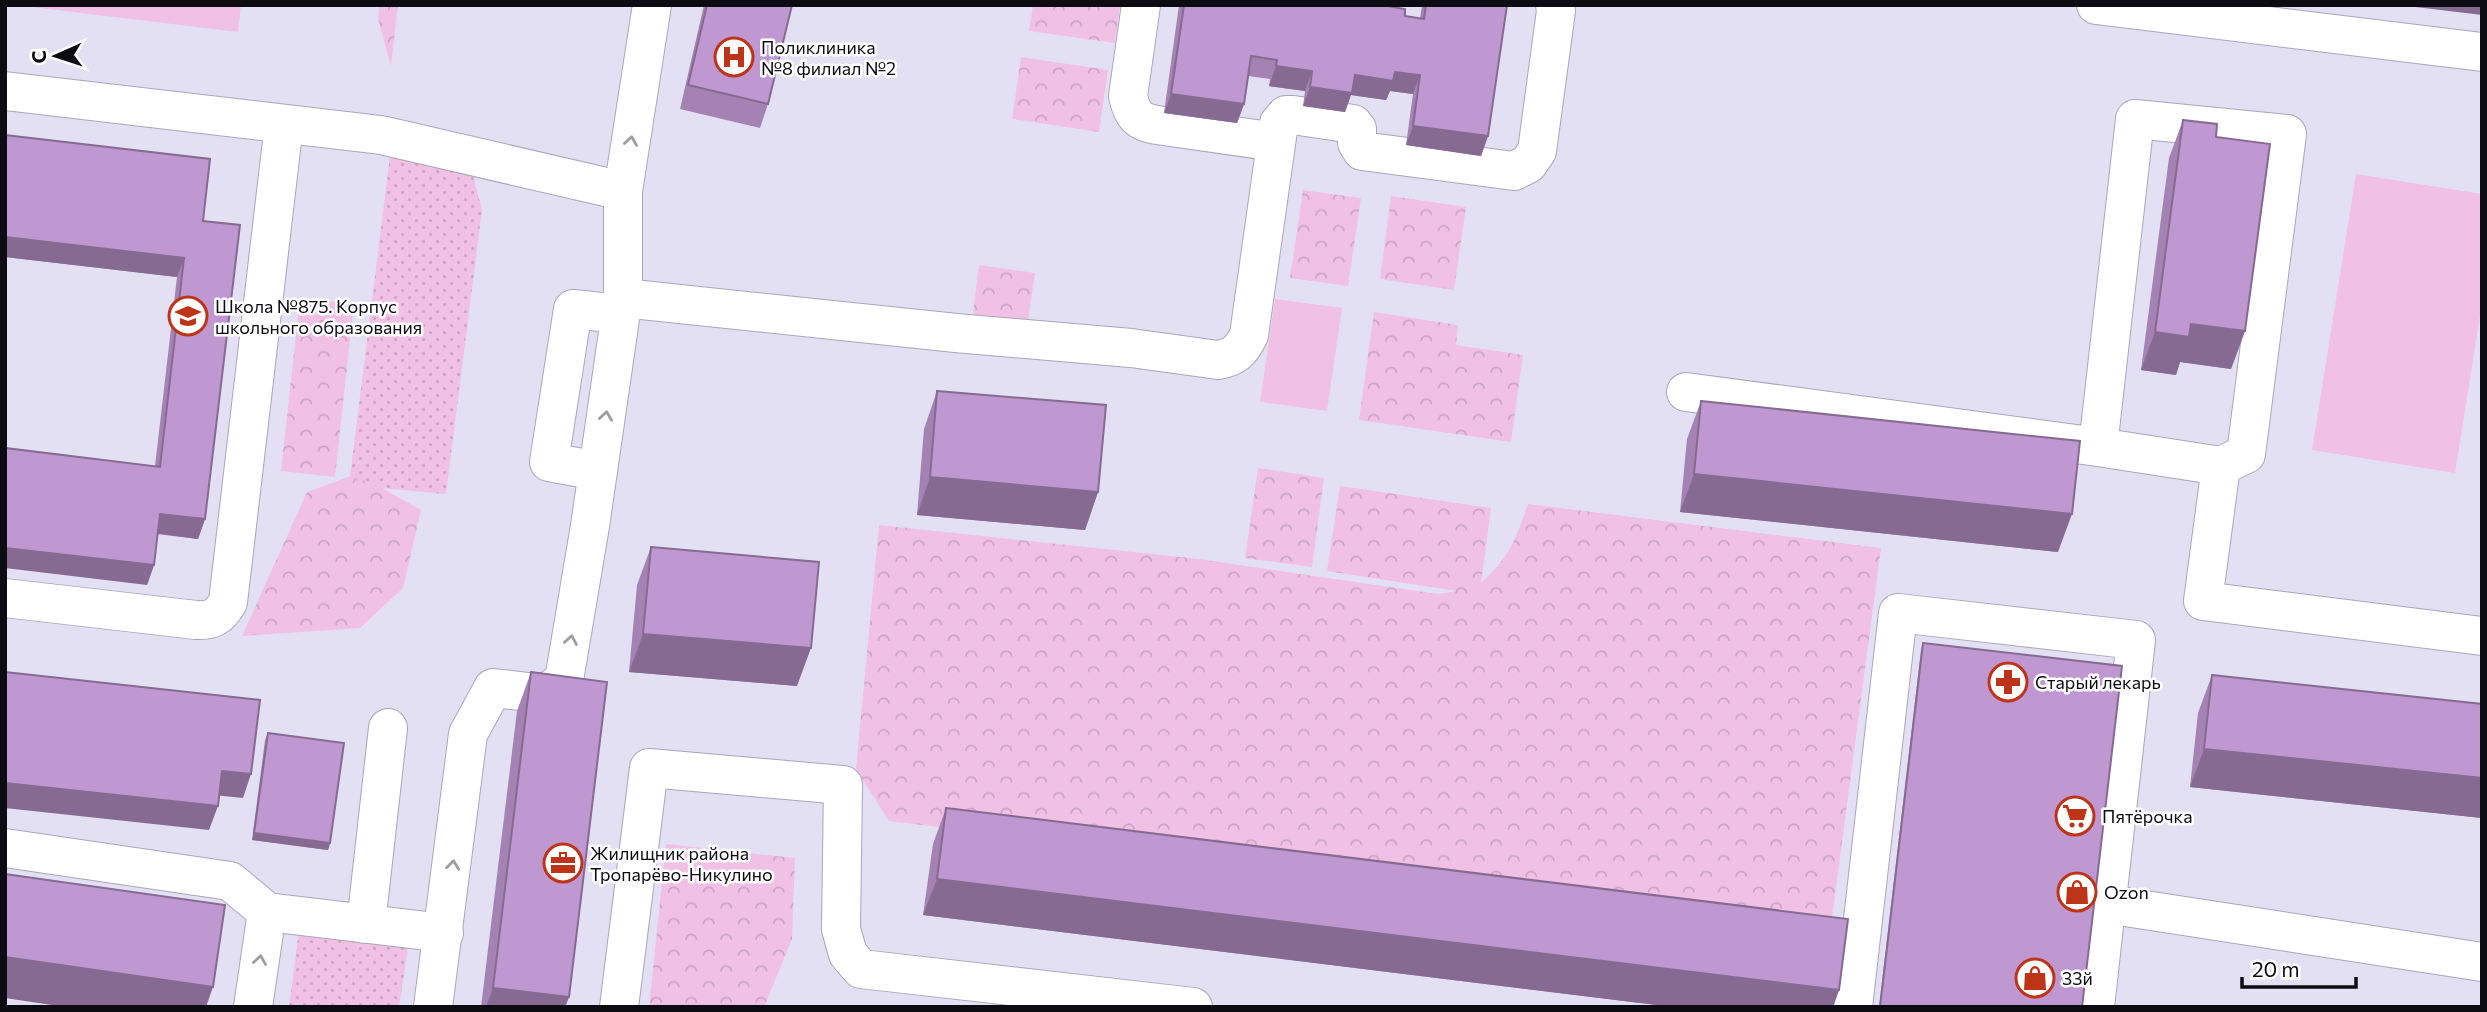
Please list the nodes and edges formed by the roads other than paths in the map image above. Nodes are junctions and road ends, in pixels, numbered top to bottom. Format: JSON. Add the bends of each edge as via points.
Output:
{"nodes":[{"id":1,"x":652,"y":5,"type":"edge"},
{"id":2,"x":1141,"y":5,"type":"edge"},
{"id":3,"x":1555,"y":5,"type":"edge"},
{"id":4,"x":2096,"y":5,"type":"edge"},
{"id":5,"x":2482,"y":52,"type":"edge"},
{"id":6,"x":5,"y":91,"type":"edge"},
{"id":7,"x":284,"y":124,"type":"junction"},
{"id":8,"x":1276,"y":142,"type":"junction"},
{"id":9,"x":623,"y":191,"type":"junction"},
{"id":10,"x":622,"y":306,"type":"junction"},
{"id":11,"x":1686,"y":392,"type":"dead end"},
{"id":12,"x":2098,"y":447,"type":"junction"},
{"id":13,"x":2221,"y":466,"type":"junction"},
{"id":14,"x":598,"y":471,"type":"junction"},
{"id":15,"x":5,"y":598,"type":"edge"},
{"id":16,"x":2482,"y":636,"type":"edge"},
{"id":17,"x":388,"y":728,"type":"dead end"},
{"id":18,"x":5,"y":848,"type":"edge"},
{"id":19,"x":2106,"y":904,"type":"junction"},
{"id":20,"x":267,"y":912,"type":"junction"},
{"id":21,"x":366,"y":924,"type":"junction"},
{"id":22,"x":444,"y":933,"type":"junction"},
{"id":23,"x":2482,"y":962,"type":"edge"},
{"id":24,"x":253,"y":1007,"type":"edge"},
{"id":25,"x":433,"y":1007,"type":"edge"},
{"id":26,"x":620,"y":1007,"type":"edge"},
{"id":27,"x":1193,"y":1007,"type":"edge"},
{"id":28,"x":1853,"y":1007,"type":"edge"},
{"id":29,"x":2095,"y":1007,"type":"edge"}],
"edges":[{"from":9,"to":1,"type":"lane","one_way":true},
{"from":2,"to":8,"type":"lane","via":[[1128,96],[1136,117],[1144,123]]},
{"from":3,"to":8,"type":"lane","via":[[1537,151],[1528,164],[1514,171],[1362,151],[1353,124],[1293,115],[1279,123]]},
{"from":4,"to":5,"type":"lane"},
{"from":6,"to":7,"type":"lane"},
{"from":7,"to":9,"type":"lane","via":[[381,135]]},
{"from":7,"to":15,"type":"lane","via":[[228,602],[221,614],[210,621],[196,620]]},
{"from":8,"to":10,"type":"lane","via":[[1249,335],[1242,350],[1231,358]]},
{"from":9,"to":10,"type":"lane"},
{"from":14,"to":10,"type":"lane","one_way":true},
{"from":10,"to":14,"type":"lane","via":[[573,309],[549,462]]},
{"from":11,"to":12,"type":"lane"},
{"from":12,"to":13,"type":"lane"},
{"from":12,"to":13,"type":"lane","via":[[2135,119],[2287,134],[2246,454]]},
{"from":13,"to":16,"type":"lane","via":[[2203,601]]},
{"from":22,"to":14,"type":"lane","one_way":true,"via":[[468,734],[493,688],[545,694],[564,680]]},
{"from":17,"to":21,"type":"lane"},
{"from":18,"to":20,"type":"lane","via":[[230,881]]},
{"from":19,"to":23,"type":"lane"},
{"from":19,"to":28,"type":"lane","via":[[2136,640],[1898,613]]},
{"from":19,"to":29,"type":"lane"},
{"from":20,"to":21,"type":"lane"},
{"from":24,"to":20,"type":"lane","one_way":true},
{"from":21,"to":22,"type":"lane"},
{"from":22,"to":25,"type":"lane"},
{"from":26,"to":27,"type":"lane","via":[[649,768],[843,785],[841,929],[848,954],[861,969]]}]}
